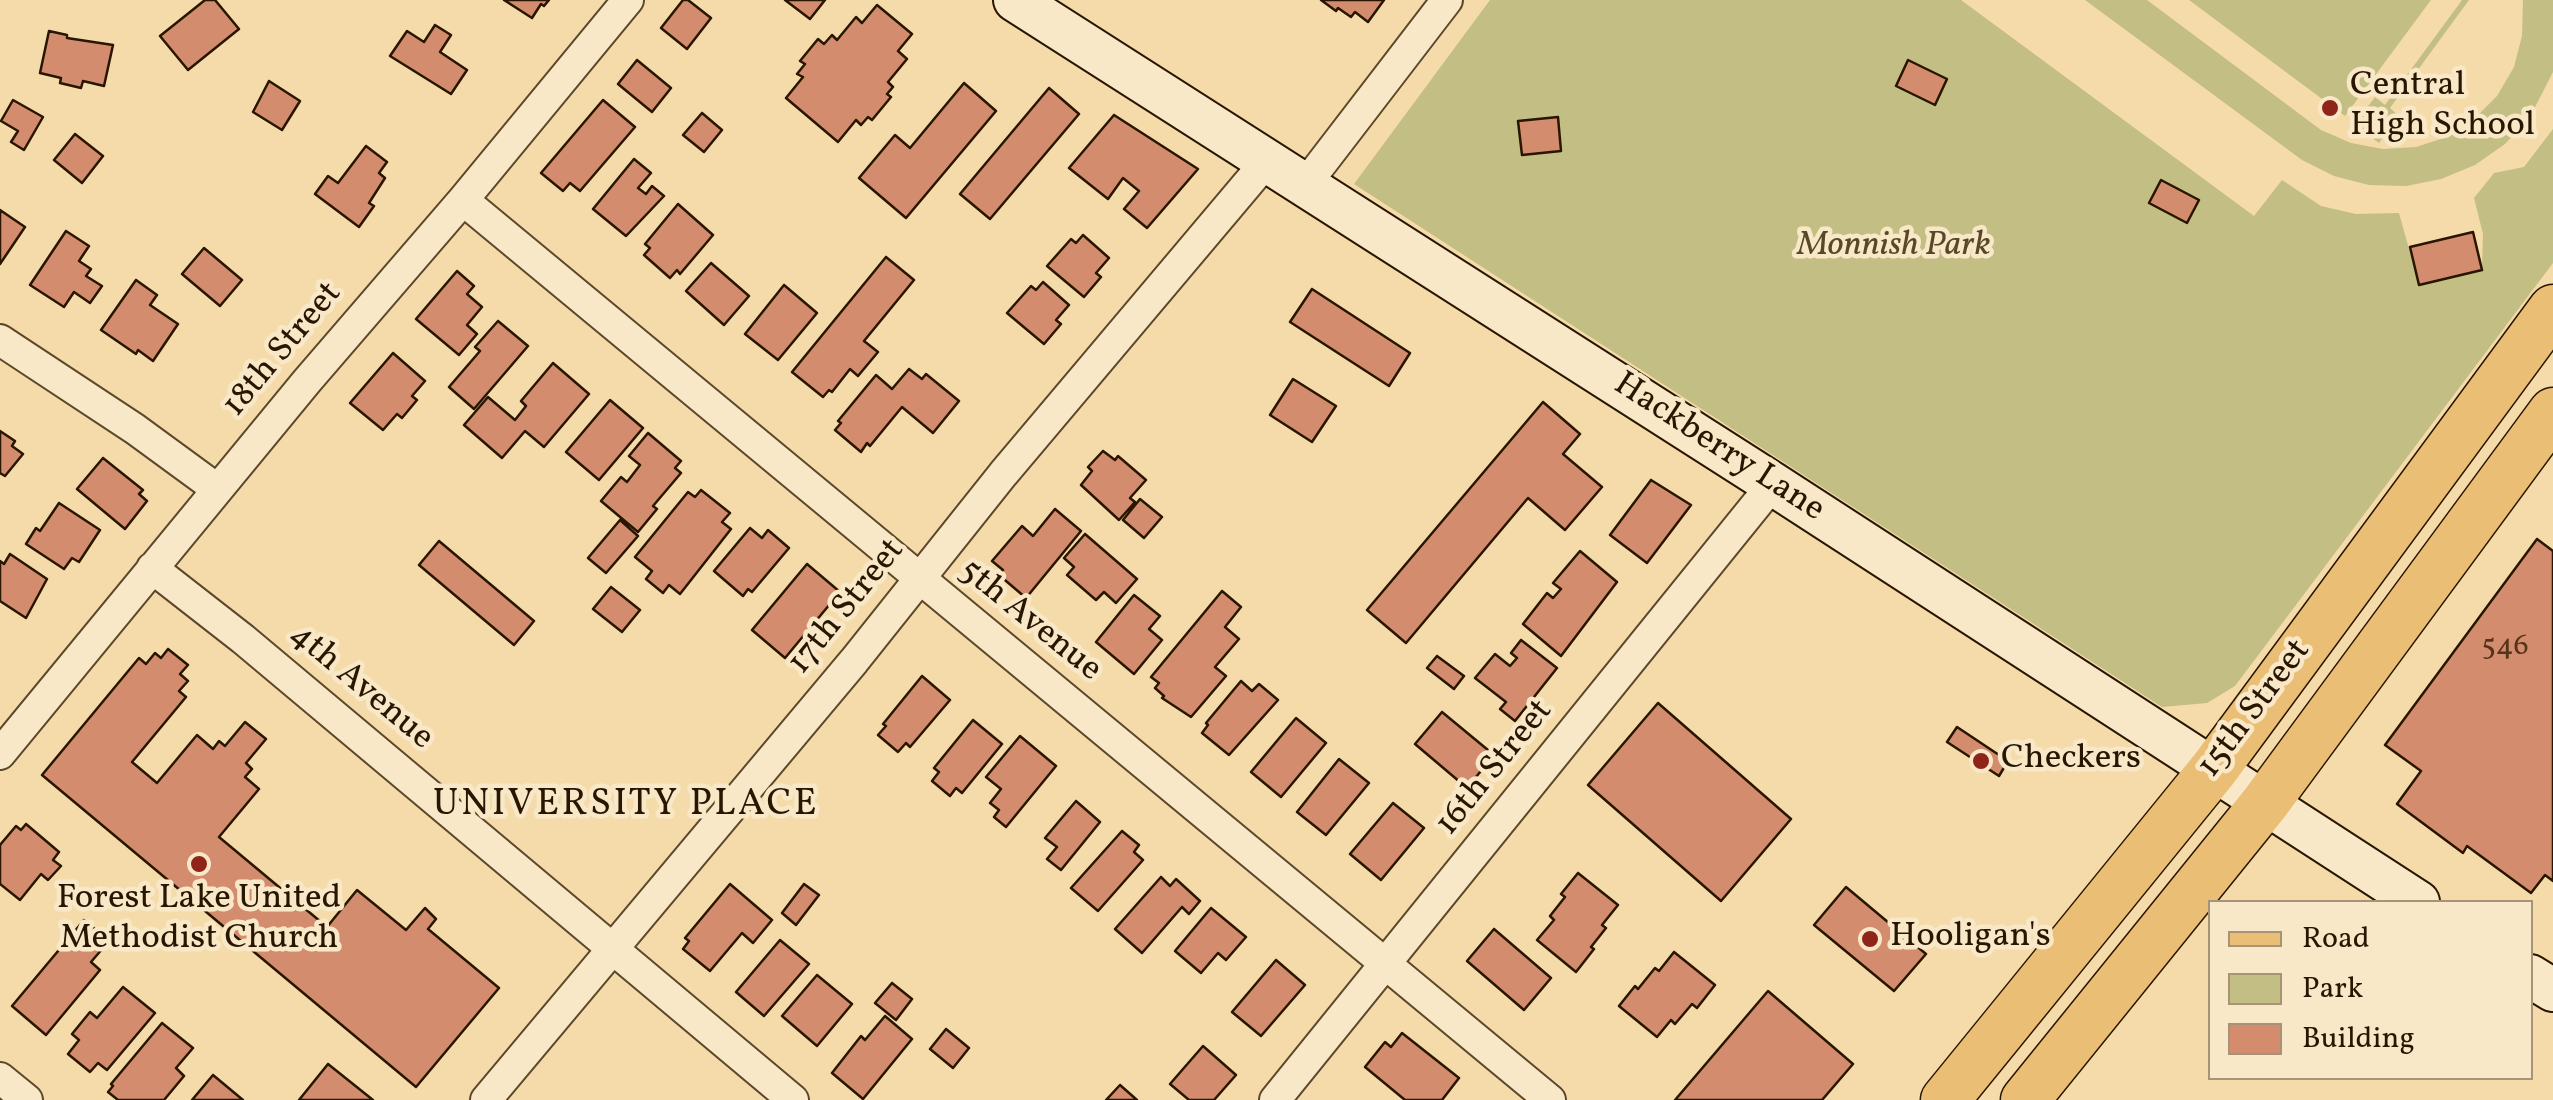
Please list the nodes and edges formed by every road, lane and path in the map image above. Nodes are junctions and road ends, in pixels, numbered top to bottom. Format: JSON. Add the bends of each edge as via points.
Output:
{"nodes":[{"id":1,"x":628,"y":0,"type":"edge"},
{"id":2,"x":1015,"y":0,"type":"edge"},
{"id":3,"x":1447,"y":0,"type":"edge"},
{"id":4,"x":1266,"y":162,"type":"junction"},
{"id":5,"x":1305,"y":185,"type":"junction"},
{"id":6,"x":463,"y":200,"type":"junction"},
{"id":7,"x":2553,"y":310,"type":"edge"},
{"id":8,"x":0,"y":340,"type":"edge"},
{"id":9,"x":2553,"y":412,"type":"edge"},
{"id":10,"x":1773,"y":484,"type":"junction"},
{"id":11,"x":217,"y":489,"type":"junction"},
{"id":12,"x":152,"y":568,"type":"junction"},
{"id":13,"x":920,"y":580,"type":"junction"},
{"id":14,"x":0,"y":754,"type":"edge"},
{"id":15,"x":2214,"y":769,"type":"junction"},
{"id":16,"x":2265,"y":803,"type":"junction"},
{"id":17,"x":2415,"y":900,"type":"edge"},
{"id":18,"x":614,"y":950,"type":"junction"},
{"id":19,"x":1386,"y":966,"type":"junction"},
{"id":20,"x":0,"y":1078,"type":"edge"},
{"id":21,"x":27,"y":1100,"type":"edge"},
{"id":22,"x":486,"y":1100,"type":"edge"},
{"id":23,"x":793,"y":1100,"type":"edge"},
{"id":24,"x":1275,"y":1100,"type":"edge"},
{"id":25,"x":1550,"y":1100,"type":"edge"},
{"id":26,"x":1945,"y":1100,"type":"edge"},
{"id":27,"x":2025,"y":1100,"type":"edge"}],
"edges":[{"from":1,"to":6,"type":"street","name":"18th Street"},
{"from":2,"to":4,"type":"main road","name":"Hackberry Lane"},
{"from":3,"to":5,"type":"street"},
{"from":4,"to":5,"type":"main road","name":"Hackberry Lane"},
{"from":4,"to":13,"type":"street","name":"17th Street"},
{"from":5,"to":10,"type":"main road","name":"Hackberry Lane"},
{"from":6,"to":11,"type":"street","name":"18th Street"},
{"from":6,"to":13,"type":"street","name":"5th Avenue"},
{"from":7,"to":15,"type":"main road","name":"15th Street"},
{"from":8,"to":11,"type":"street"},
{"from":9,"to":16,"type":"main road","name":"15th Street"},
{"from":10,"to":15,"type":"main road","name":"Hackberry Lane"},
{"from":10,"to":19,"type":"street","name":"16th Street"},
{"from":11,"to":12,"type":"street","name":"18th Street"},
{"from":12,"to":14,"type":"street","name":"18th Street"},
{"from":12,"to":18,"type":"street","name":"4th Avenue"},
{"from":13,"to":18,"type":"street","name":"17th Street"},
{"from":13,"to":19,"type":"street","name":"5th Avenue"},
{"from":15,"to":16,"type":"main road","name":"Hackberry Lane"},
{"from":15,"to":26,"type":"main road","name":"15th Street"},
{"from":16,"to":17,"type":"main road","name":"Hackberry Lane"},
{"from":16,"to":27,"type":"main road","name":"15th Street"},
{"from":18,"to":22,"type":"street","name":"17th Street"},
{"from":18,"to":23,"type":"street","name":"4th Avenue"},
{"from":19,"to":24,"type":"street","name":"16th Street"},
{"from":19,"to":25,"type":"street","name":"5th Avenue"},
{"from":20,"to":21,"type":"street"}]}
